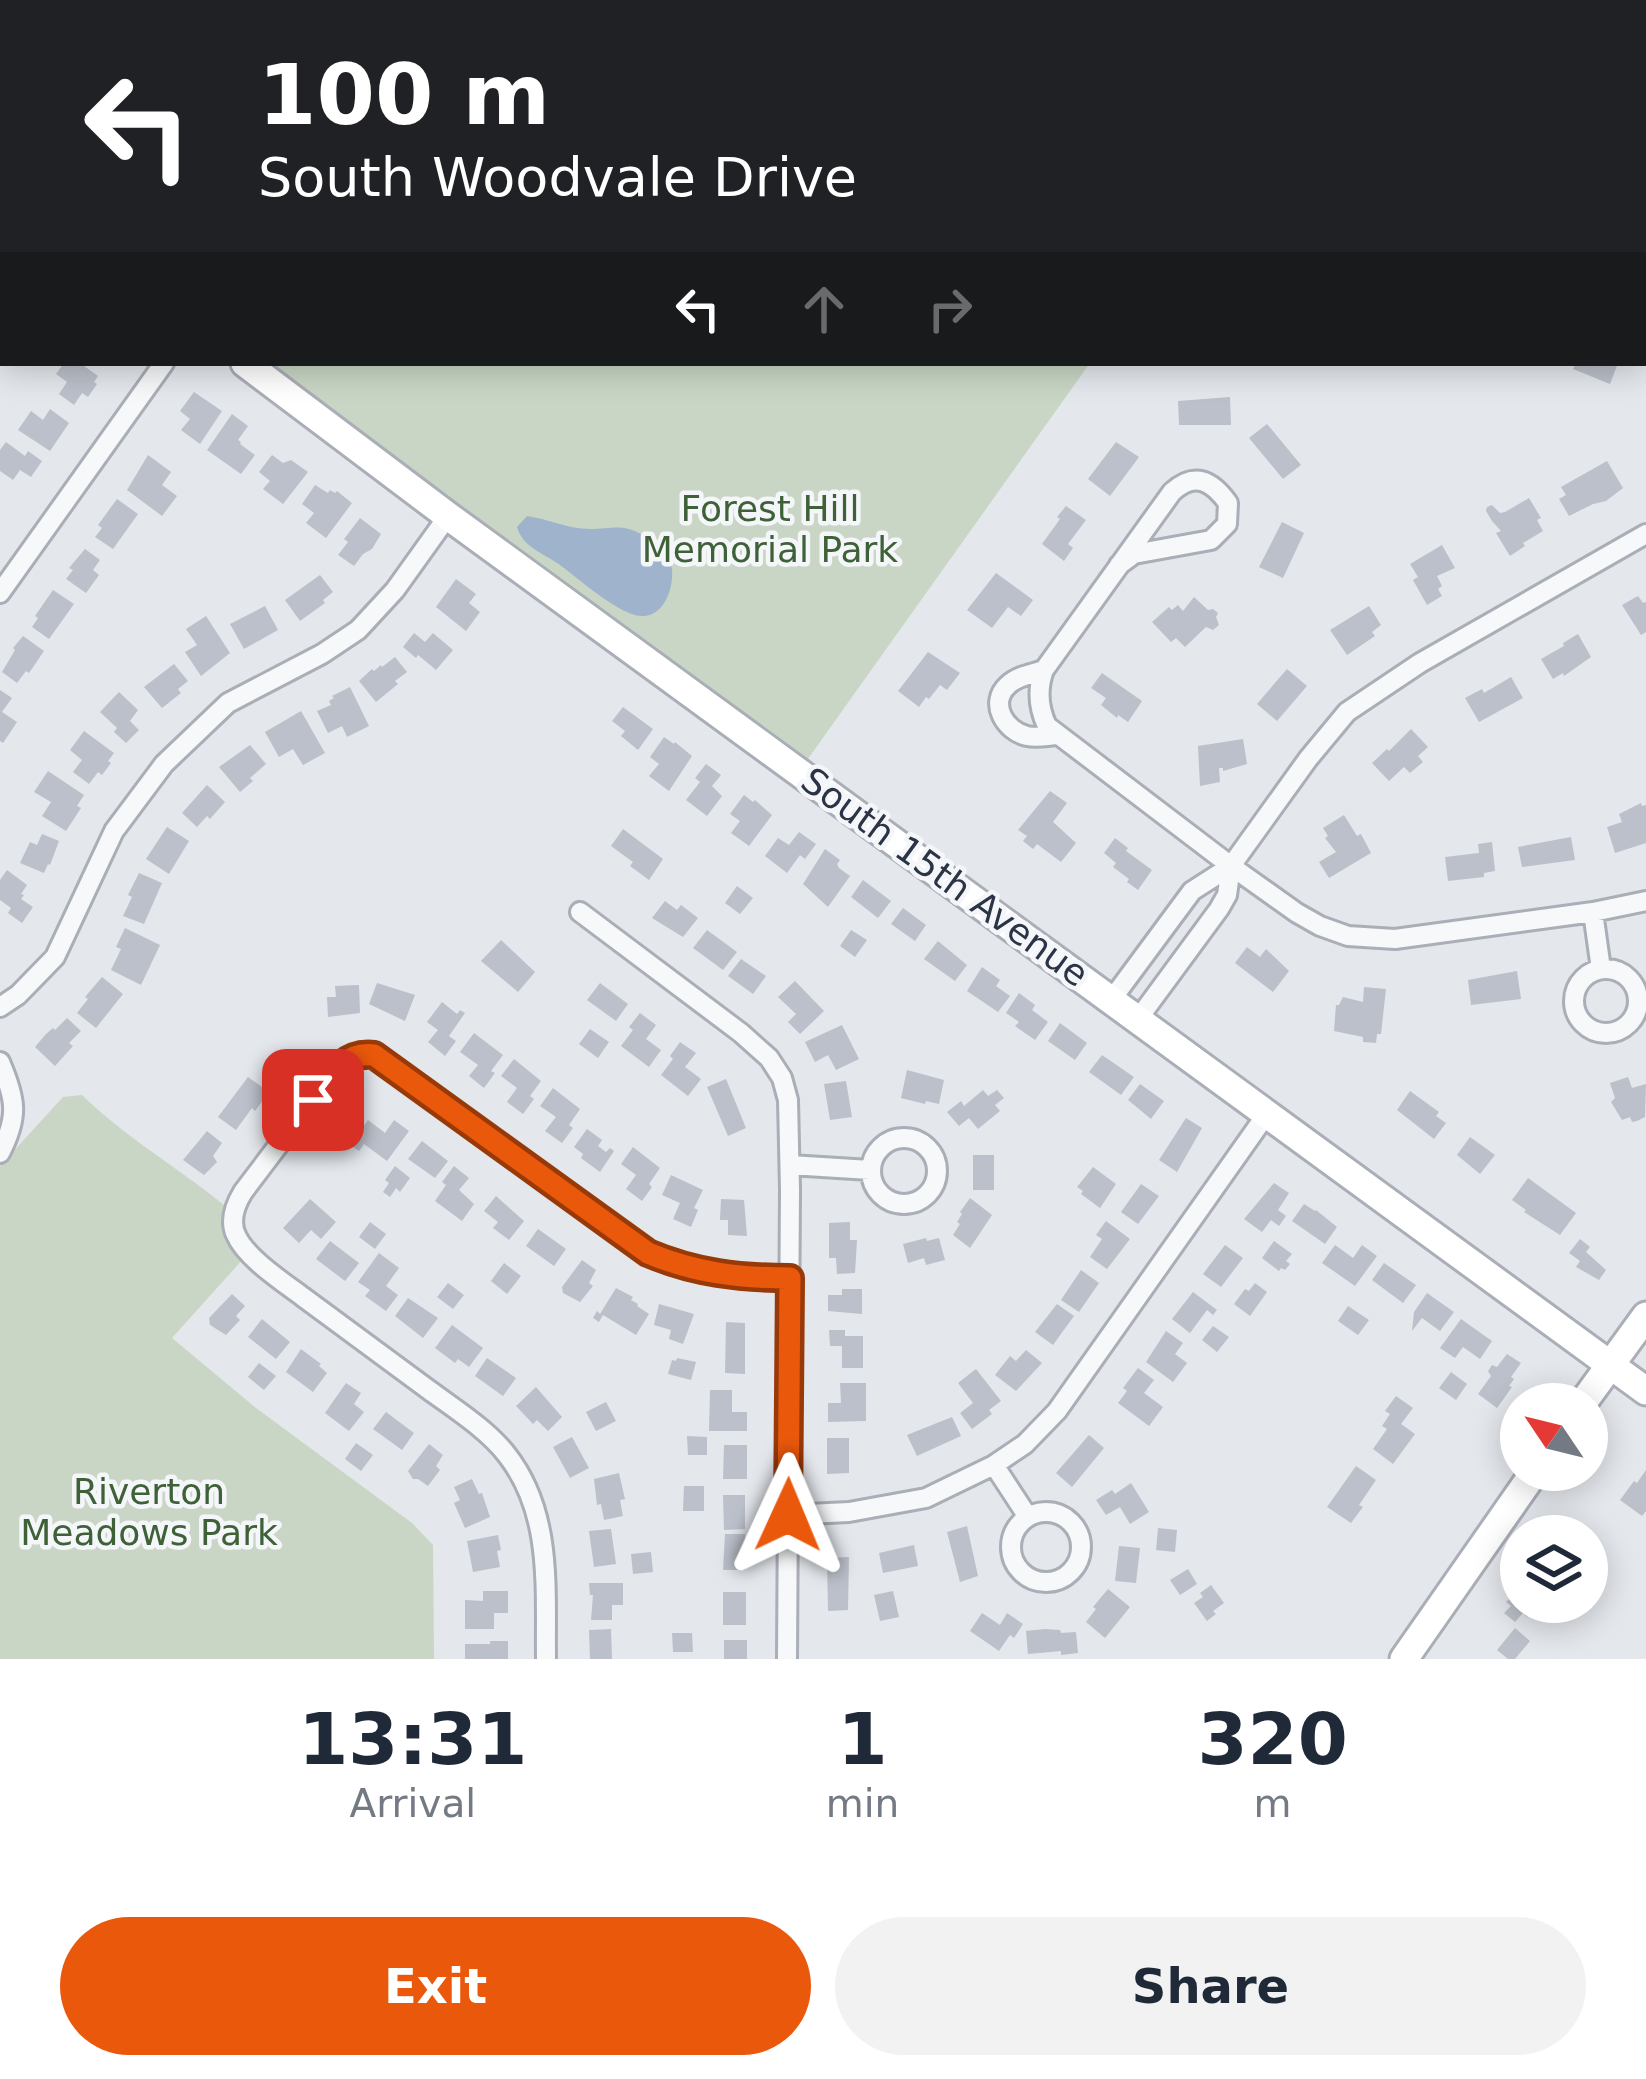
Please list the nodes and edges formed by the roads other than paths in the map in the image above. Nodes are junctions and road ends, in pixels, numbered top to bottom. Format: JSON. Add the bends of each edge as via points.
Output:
{"nodes":[{"id":1,"x":162,"y":366,"type":"edge"},
{"id":2,"x":249,"y":366,"type":"edge"},
{"id":3,"x":448,"y":516,"type":"junction"},
{"id":4,"x":1646,"y":534,"type":"edge"},
{"id":5,"x":1120,"y":566,"type":"junction"},
{"id":6,"x":0,"y":593,"type":"edge"},
{"id":7,"x":1043,"y":670,"type":"junction"},
{"id":8,"x":1056,"y":735,"type":"junction"},
{"id":9,"x":1231,"y":866,"type":"junction"},
{"id":10,"x":1646,"y":901,"type":"edge"},
{"id":11,"x":580,"y":912,"type":"dead end"},
{"id":12,"x":1593,"y":912,"type":"junction"},
{"id":13,"x":1601,"y":969,"type":"dead end"},
{"id":14,"x":1112,"y":999,"type":"junction"},
{"id":15,"x":0,"y":1007,"type":"edge"},
{"id":16,"x":1138,"y":1019,"type":"junction"},
{"id":17,"x":0,"y":1062,"type":"edge"},
{"id":18,"x":1266,"y":1115,"type":"junction"},
{"id":19,"x":0,"y":1153,"type":"edge"},
{"id":20,"x":790,"y":1165,"type":"junction"},
{"id":21,"x":870,"y":1170,"type":"dead end"},
{"id":22,"x":790,"y":1278,"type":"junction"},
{"id":23,"x":1646,"y":1316,"type":"edge"},
{"id":24,"x":1610,"y":1364,"type":"junction"},
{"id":25,"x":1597,"y":1383,"type":"edge"},
{"id":26,"x":1646,"y":1391,"type":"edge"},
{"id":27,"x":994,"y":1465,"type":"junction"},
{"id":28,"x":1521,"y":1491,"type":"edge"},
{"id":29,"x":788,"y":1515,"type":"junction"},
{"id":30,"x":1028,"y":1516,"type":"dead end"},
{"id":31,"x":546,"y":1659,"type":"edge"},
{"id":32,"x":788,"y":1659,"type":"edge"},
{"id":33,"x":1404,"y":1659,"type":"edge"}],
"edges":[{"from":1,"to":6,"type":"street"},
{"from":2,"to":3,"type":"street","name":"South 15th Avenue"},
{"from":3,"to":14,"type":"street","name":"South 15th Avenue"},
{"from":3,"to":15,"type":"street","via":[[358,630],[228,703],[164,764],[114,831],[55,957]]},
{"from":4,"to":9,"type":"street","via":[[1347,712]]},
{"from":5,"to":5,"type":"street","via":[[1134,554],[1211,539],[1227,524],[1228,503],[1206,481],[1180,484]]},
{"from":5,"to":7,"type":"street"},
{"from":7,"to":8,"type":"street","via":[[1039,700]]},
{"from":7,"to":8,"type":"street","via":[[1009,684],[1000,712],[1024,735]]},
{"from":8,"to":9,"type":"street"},
{"from":9,"to":12,"type":"street","via":[[1321,926],[1369,939]]},
{"from":9,"to":14,"type":"street","via":[[1192,891]]},
{"from":9,"to":16,"type":"street","via":[[1219,909]]},
{"from":10,"to":12,"type":"street"},
{"from":11,"to":20,"type":"street","via":[[769,1058],[788,1100]]},
{"from":12,"to":13,"type":"street"},
{"from":14,"to":16,"type":"street","name":"South 15th Avenue"},
{"from":16,"to":18,"type":"street","name":"South 15th Avenue"},
{"from":17,"to":19,"type":"street","via":[[14,1096]]},
{"from":18,"to":24,"type":"street","name":"South 15th Avenue"},
{"from":18,"to":27,"type":"street","via":[[1057,1411]]},
{"from":20,"to":21,"type":"street"},
{"from":20,"to":22,"type":"street"},
{"from":22,"to":29,"type":"street"},
{"from":22,"to":31,"type":"street","via":[[710,1273],[648,1253],[374,1055],[357,1054],[336,1069],[236,1204],[233,1230],[244,1248],[506,1453],[544,1538]]},
{"from":23,"to":24,"type":"street"},
{"from":24,"to":25,"type":"street"},
{"from":24,"to":26,"type":"street","name":"South 15th Avenue"},
{"from":27,"to":29,"type":"street","via":[[926,1498]]},
{"from":27,"to":30,"type":"street"},
{"from":28,"to":33,"type":"street"},
{"from":29,"to":32,"type":"street"}]}
